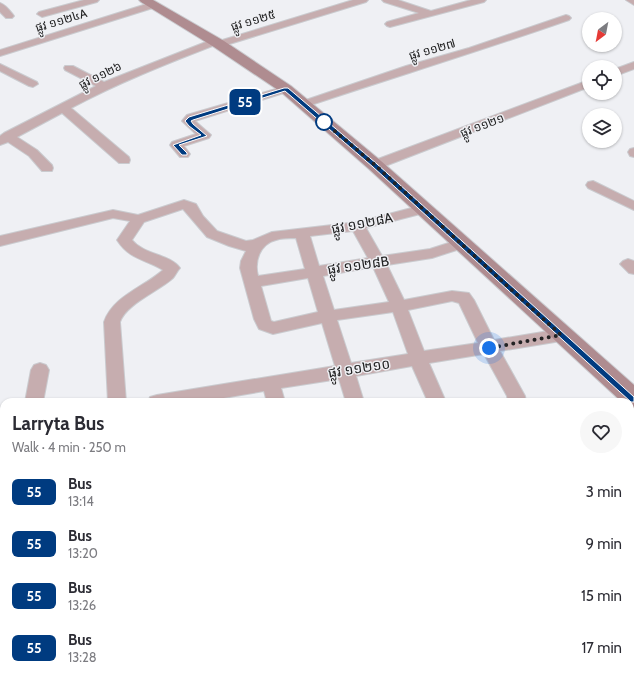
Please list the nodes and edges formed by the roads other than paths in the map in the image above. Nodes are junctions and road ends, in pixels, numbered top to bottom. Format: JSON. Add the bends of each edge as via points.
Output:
{"nodes":[{"id":1,"x":94,"y":0,"type":"edge"},
{"id":2,"x":363,"y":0,"type":"edge"},
{"id":3,"x":387,"y":0,"type":"edge"},
{"id":4,"x":481,"y":0,"type":"edge"},
{"id":5,"x":631,"y":0,"type":"edge"},
{"id":6,"x":634,"y":2,"type":"edge"},
{"id":7,"x":149,"y":3,"type":"edge"},
{"id":8,"x":432,"y":3,"type":"dead end"},
{"id":9,"x":0,"y":6,"type":"edge"},
{"id":10,"x":417,"y":9,"type":"junction"},
{"id":11,"x":42,"y":14,"type":"dead end"},
{"id":12,"x":431,"y":14,"type":"junction"},
{"id":13,"x":9,"y":16,"type":"dead end"},
{"id":14,"x":566,"y":18,"type":"dead end"},
{"id":15,"x":390,"y":24,"type":"dead end"},
{"id":16,"x":217,"y":43,"type":"junction"},
{"id":17,"x":0,"y":53,"type":"edge"},
{"id":18,"x":634,"y":65,"type":"edge"},
{"id":19,"x":0,"y":67,"type":"edge"},
{"id":20,"x":69,"y":68,"type":"dead end"},
{"id":21,"x":622,"y":70,"type":"edge"},
{"id":22,"x":32,"y":84,"type":"dead end"},
{"id":23,"x":104,"y":86,"type":"junction"},
{"id":24,"x":582,"y":86,"type":"edge"},
{"id":25,"x":286,"y":89,"type":"junction"},
{"id":26,"x":304,"y":104,"type":"junction"},
{"id":27,"x":63,"y":108,"type":"junction"},
{"id":28,"x":4,"y":139,"type":"edge"},
{"id":29,"x":184,"y":154,"type":"dead end"},
{"id":30,"x":124,"y":160,"type":"dead end"},
{"id":31,"x":375,"y":165,"type":"junction"},
{"id":32,"x":47,"y":168,"type":"dead end"},
{"id":33,"x":593,"y":185,"type":"dead end"},
{"id":34,"x":634,"y":206,"type":"edge"},
{"id":35,"x":423,"y":209,"type":"junction"},
{"id":36,"x":139,"y":219,"type":"junction"},
{"id":37,"x":358,"y":226,"type":"junction"},
{"id":38,"x":301,"y":232,"type":"junction"},
{"id":39,"x":0,"y":241,"type":"edge"},
{"id":40,"x":257,"y":244,"type":"junction"},
{"id":41,"x":461,"y":244,"type":"junction"},
{"id":42,"x":378,"y":262,"type":"junction"},
{"id":43,"x":312,"y":272,"type":"junction"},
{"id":44,"x":253,"y":282,"type":"junction"},
{"id":45,"x":399,"y":306,"type":"junction"},
{"id":46,"x":328,"y":316,"type":"junction"},
{"id":47,"x":561,"y":335,"type":"junction"},
{"id":48,"x":489,"y":348,"type":"junction"},
{"id":49,"x":418,"y":359,"type":"junction"},
{"id":50,"x":40,"y":370,"type":"dead end"},
{"id":51,"x":344,"y":371,"type":"junction"},
{"id":52,"x":271,"y":383,"type":"junction"},
{"id":53,"x":35,"y":398,"type":"edge"},
{"id":54,"x":117,"y":398,"type":"edge"},
{"id":55,"x":194,"y":398,"type":"edge"},
{"id":56,"x":275,"y":398,"type":"edge"},
{"id":57,"x":354,"y":398,"type":"edge"},
{"id":58,"x":435,"y":398,"type":"edge"},
{"id":59,"x":516,"y":398,"type":"edge"},
{"id":60,"x":633,"y":398,"type":"edge"}],
"edges":[{"from":1,"to":11,"type":"street"},
{"from":2,"to":16,"type":"street","name":"ផ្លូវ ១១២៥"},
{"from":3,"to":10,"type":"street"},
{"from":4,"to":12,"type":"street"},
{"from":5,"to":6,"type":"street"},
{"from":7,"to":16,"type":"main road"},
{"from":7,"to":17,"type":"street","name":"ផ្លូវ ១១២៤A"},
{"from":8,"to":10,"type":"street"},
{"from":9,"to":13,"type":"street"},
{"from":10,"to":12,"type":"street"},
{"from":12,"to":15,"type":"street"},
{"from":14,"to":26,"type":"street","name":"ផ្លូវ ១១២៧"},
{"from":16,"to":23,"type":"street","name":"ផ្លូវ ១១២៦"},
{"from":16,"to":25,"type":"main road"},
{"from":18,"to":21,"type":"street"},
{"from":19,"to":22,"type":"street"},
{"from":20,"to":23,"type":"street"},
{"from":23,"to":27,"type":"street","name":"ផ្លូវ ១១២៦"},
{"from":24,"to":31,"type":"street","name":"ផ្លូវ ១១២១"},
{"from":25,"to":26,"type":"main road"},
{"from":25,"to":29,"type":"street","via":[[191,118],[188,121],[191,125],[205,136],[176,145]]},
{"from":26,"to":31,"type":"main road"},
{"from":27,"to":28,"type":"street","name":"ផ្លូវ ១១២៦"},
{"from":27,"to":30,"type":"street"},
{"from":28,"to":32,"type":"street","via":[[33,153]]},
{"from":31,"to":35,"type":"main road"},
{"from":33,"to":34,"type":"street"},
{"from":35,"to":37,"type":"street","name":"ផ្លូវ ១១២៨A"},
{"from":35,"to":41,"type":"main road"},
{"from":36,"to":39,"type":"street","via":[[113,214]]},
{"from":36,"to":40,"type":"street","name":"ផ្លូវ ១១២៨A","via":[[184,204],[191,207],[197,218],[212,234],[246,246]]},
{"from":36,"to":54,"type":"street","via":[[124,240],[129,248],[137,254],[172,268],[168,274],[123,306],[114,316],[112,322]]},
{"from":37,"to":38,"type":"street","name":"ផ្លូវ ១១២៨A"},
{"from":37,"to":42,"type":"street"},
{"from":38,"to":40,"type":"street","name":"ផ្លូវ ១១២៨A","via":[[272,236]]},
{"from":38,"to":43,"type":"street"},
{"from":40,"to":44,"type":"street","via":[[248,268]]},
{"from":41,"to":42,"type":"street","name":"ផ្លូវ ១១២៨B","via":[[432,253]]},
{"from":41,"to":47,"type":"main road"},
{"from":42,"to":43,"type":"street","name":"ផ្លូវ ១១២៨B"},
{"from":42,"to":45,"type":"street"},
{"from":43,"to":44,"type":"street","name":"ផ្លូវ ១១២៨B"},
{"from":43,"to":46,"type":"street"},
{"from":44,"to":46,"type":"street","via":[[262,319],[266,325],[273,328]]},
{"from":45,"to":46,"type":"street"},
{"from":45,"to":48,"type":"street","via":[[452,296],[463,297]]},
{"from":45,"to":49,"type":"street"},
{"from":46,"to":51,"type":"street"},
{"from":47,"to":48,"type":"street","name":"ផ្លូវ ១១២១០"},
{"from":47,"to":60,"type":"main road"},
{"from":48,"to":49,"type":"street","name":"ផ្លូវ ១១២១០"},
{"from":48,"to":59,"type":"street"},
{"from":49,"to":51,"type":"street","name":"ផ្លូវ ១១២១០"},
{"from":49,"to":58,"type":"street"},
{"from":50,"to":53,"type":"street"},
{"from":51,"to":52,"type":"street","name":"ផ្លូវ ១១២១០"},
{"from":51,"to":57,"type":"street"},
{"from":52,"to":55,"type":"street","name":"ផ្លូវ ១១២១០"},
{"from":52,"to":56,"type":"street"}]}
